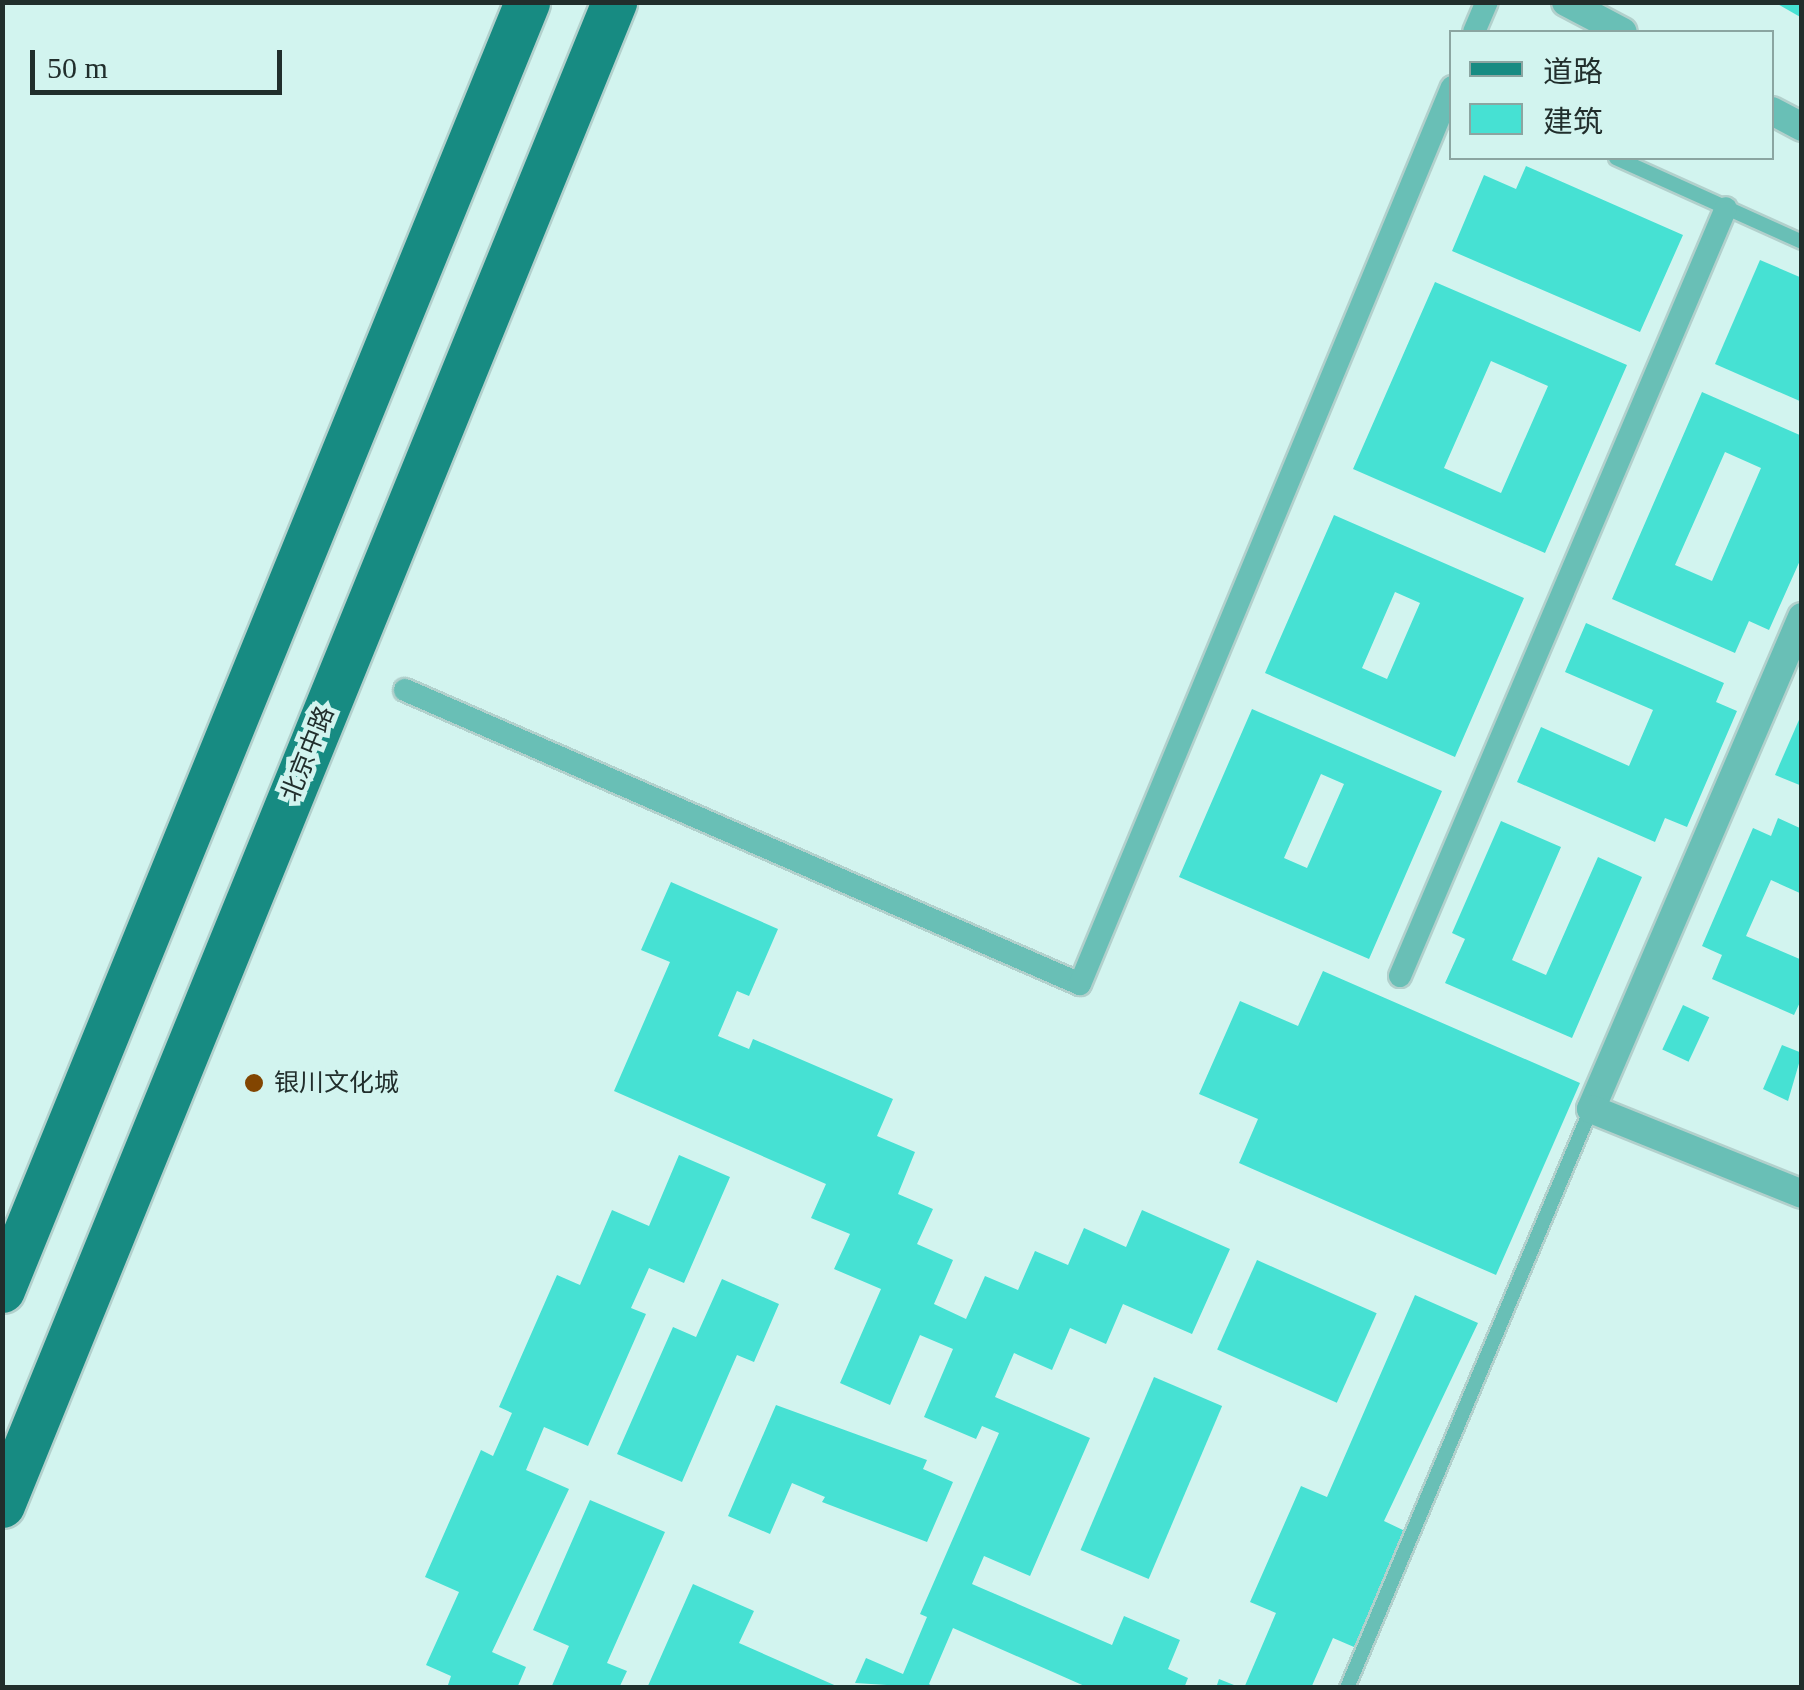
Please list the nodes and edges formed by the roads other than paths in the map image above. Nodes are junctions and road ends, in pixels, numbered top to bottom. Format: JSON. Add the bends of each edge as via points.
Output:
{"nodes":[{"id":1,"x":527,"y":2,"type":"edge"},
{"id":2,"x":614,"y":2,"type":"edge"},
{"id":3,"x":1486,"y":2,"type":"edge"},
{"id":4,"x":1566,"y":2,"type":"edge"},
{"id":5,"x":1475,"y":30,"type":"edge"},
{"id":6,"x":1619,"y":30,"type":"edge"},
{"id":7,"x":1449,"y":94,"type":"edge"},
{"id":8,"x":1774,"y":112,"type":"edge"},
{"id":9,"x":1802,"y":127,"type":"edge"},
{"id":10,"x":1620,"y":160,"type":"edge"},
{"id":11,"x":1726,"y":208,"type":"junction"},
{"id":12,"x":1802,"y":242,"type":"edge"},
{"id":13,"x":1802,"y":617,"type":"edge"},
{"id":14,"x":405,"y":690,"type":"dead end"},
{"id":15,"x":1400,"y":976,"type":"dead end"},
{"id":16,"x":1592,"y":1109,"type":"junction"},
{"id":17,"x":1802,"y":1194,"type":"edge"},
{"id":18,"x":2,"y":1290,"type":"edge"},
{"id":19,"x":2,"y":1506,"type":"edge"},
{"id":20,"x":1347,"y":1688,"type":"edge"}],
"edges":[{"from":1,"to":18,"type":"main road"},
{"from":2,"to":19,"type":"main road","name":"北京中路"},
{"from":3,"to":5,"type":"street"},
{"from":4,"to":6,"type":"street"},
{"from":7,"to":14,"type":"street","via":[[1080,984]]},
{"from":8,"to":9,"type":"street"},
{"from":10,"to":11,"type":"lane"},
{"from":11,"to":12,"type":"lane"},
{"from":11,"to":15,"type":"street"},
{"from":13,"to":16,"type":"street"},
{"from":16,"to":17,"type":"street"},
{"from":16,"to":20,"type":"lane"}]}
